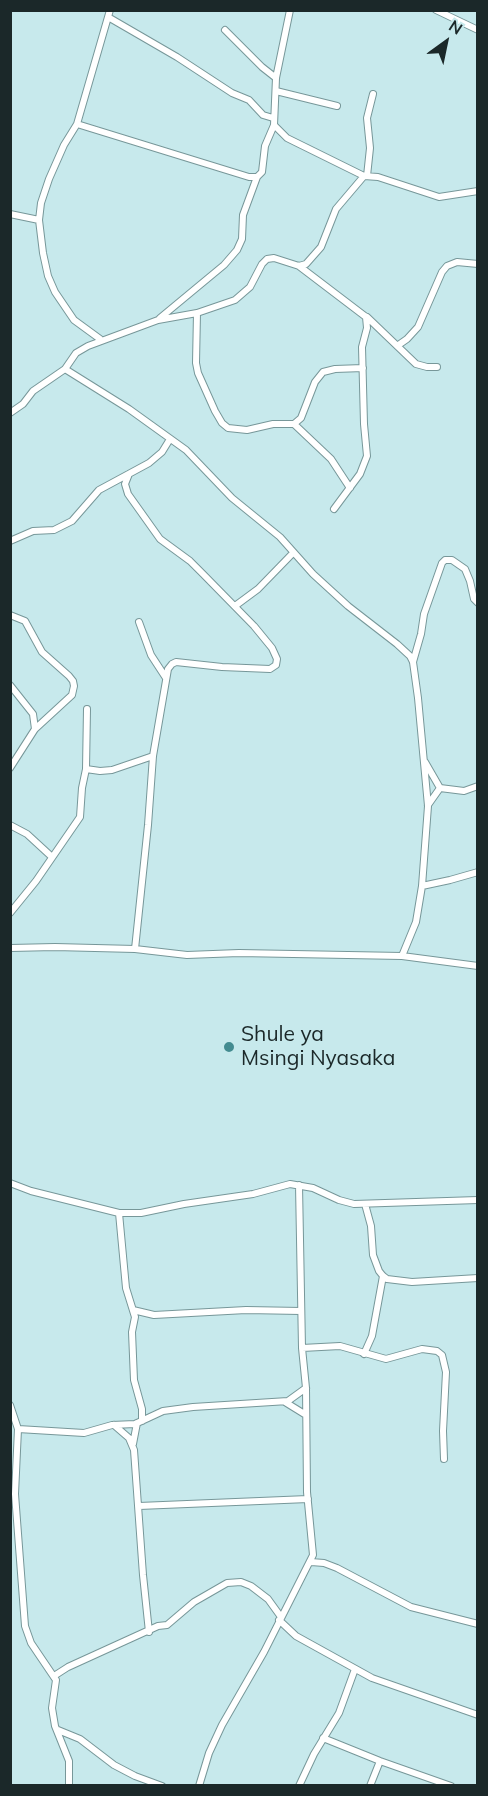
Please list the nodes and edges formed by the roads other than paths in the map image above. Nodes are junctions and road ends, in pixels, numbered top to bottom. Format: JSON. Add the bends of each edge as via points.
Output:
{"nodes":[{"id":1,"x":290,"y":10,"type":"edge"},
{"id":2,"x":436,"y":10,"type":"edge"},
{"id":3,"x":109,"y":14,"type":"edge"},
{"id":4,"x":225,"y":30,"type":"dead end"},
{"id":5,"x":477,"y":30,"type":"edge"},
{"id":6,"x":276,"y":78,"type":"junction"},
{"id":7,"x":276,"y":91,"type":"junction"},
{"id":8,"x":373,"y":94,"type":"dead end"},
{"id":9,"x":337,"y":106,"type":"dead end"},
{"id":10,"x":274,"y":122,"type":"junction"},
{"id":11,"x":77,"y":124,"type":"junction"},
{"id":12,"x":366,"y":176,"type":"junction"},
{"id":13,"x":257,"y":177,"type":"junction"},
{"id":14,"x":477,"y":191,"type":"edge"},
{"id":15,"x":10,"y":214,"type":"edge"},
{"id":16,"x":39,"y":220,"type":"junction"},
{"id":17,"x":477,"y":264,"type":"edge"},
{"id":18,"x":299,"y":266,"type":"junction"},
{"id":19,"x":197,"y":313,"type":"junction"},
{"id":20,"x":366,"y":317,"type":"junction"},
{"id":21,"x":158,"y":320,"type":"junction"},
{"id":22,"x":100,"y":339,"type":"junction"},
{"id":23,"x":397,"y":346,"type":"junction"},
{"id":24,"x":437,"y":367,"type":"dead end"},
{"id":25,"x":363,"y":368,"type":"junction"},
{"id":26,"x":65,"y":369,"type":"junction"},
{"id":27,"x":10,"y":413,"type":"edge"},
{"id":28,"x":294,"y":424,"type":"junction"},
{"id":29,"x":170,"y":439,"type":"junction"},
{"id":30,"x":129,"y":474,"type":"junction"},
{"id":31,"x":350,"y":488,"type":"junction"},
{"id":32,"x":334,"y":509,"type":"dead end"},
{"id":33,"x":10,"y":541,"type":"edge"},
{"id":34,"x":293,"y":553,"type":"junction"},
{"id":35,"x":477,"y":603,"type":"edge"},
{"id":36,"x":235,"y":606,"type":"junction"},
{"id":37,"x":10,"y":615,"type":"edge"},
{"id":38,"x":139,"y":622,"type":"dead end"},
{"id":39,"x":413,"y":662,"type":"junction"},
{"id":40,"x":166,"y":678,"type":"junction"},
{"id":41,"x":10,"y":685,"type":"edge"},
{"id":42,"x":87,"y":709,"type":"dead end"},
{"id":43,"x":35,"y":729,"type":"junction"},
{"id":44,"x":153,"y":756,"type":"junction"},
{"id":45,"x":424,"y":762,"type":"junction"},
{"id":46,"x":10,"y":768,"type":"edge"},
{"id":47,"x":86,"y":769,"type":"junction"},
{"id":48,"x":477,"y":786,"type":"edge"},
{"id":49,"x":440,"y":788,"type":"junction"},
{"id":50,"x":428,"y":806,"type":"junction"},
{"id":51,"x":10,"y":825,"type":"edge"},
{"id":52,"x":52,"y":857,"type":"junction"},
{"id":53,"x":477,"y":872,"type":"edge"},
{"id":54,"x":422,"y":886,"type":"junction"},
{"id":55,"x":11,"y":910,"type":"edge"},
{"id":56,"x":10,"y":948,"type":"edge"},
{"id":57,"x":135,"y":949,"type":"junction"},
{"id":58,"x":402,"y":956,"type":"junction"},
{"id":59,"x":477,"y":966,"type":"edge"},
{"id":60,"x":10,"y":1183,"type":"edge"},
{"id":61,"x":299,"y":1185,"type":"junction"},
{"id":62,"x":477,"y":1200,"type":"edge"},
{"id":63,"x":365,"y":1204,"type":"junction"},
{"id":64,"x":119,"y":1213,"type":"junction"},
{"id":65,"x":383,"y":1276,"type":"junction"},
{"id":66,"x":477,"y":1278,"type":"edge"},
{"id":67,"x":133,"y":1310,"type":"junction"},
{"id":68,"x":301,"y":1311,"type":"junction"},
{"id":69,"x":302,"y":1348,"type":"junction"},
{"id":70,"x":364,"y":1354,"type":"junction"},
{"id":71,"x":306,"y":1388,"type":"junction"},
{"id":72,"x":284,"y":1401,"type":"junction"},
{"id":73,"x":10,"y":1405,"type":"edge"},
{"id":74,"x":306,"y":1415,"type":"junction"},
{"id":75,"x":140,"y":1422,"type":"junction"},
{"id":76,"x":114,"y":1425,"type":"junction"},
{"id":77,"x":18,"y":1430,"type":"junction"},
{"id":78,"x":133,"y":1444,"type":"junction"},
{"id":79,"x":444,"y":1459,"type":"dead end"},
{"id":80,"x":308,"y":1499,"type":"junction"},
{"id":81,"x":139,"y":1506,"type":"junction"},
{"id":82,"x":310,"y":1562,"type":"junction"},
{"id":83,"x":280,"y":1618,"type":"junction"},
{"id":84,"x":477,"y":1624,"type":"edge"},
{"id":85,"x":149,"y":1632,"type":"junction"},
{"id":86,"x":355,"y":1669,"type":"junction"},
{"id":87,"x":54,"y":1676,"type":"junction"},
{"id":88,"x":477,"y":1715,"type":"edge"},
{"id":89,"x":57,"y":1730,"type":"junction"},
{"id":90,"x":323,"y":1738,"type":"junction"},
{"id":91,"x":380,"y":1761,"type":"junction"},
{"id":92,"x":69,"y":1785,"type":"edge"},
{"id":93,"x":162,"y":1785,"type":"edge"},
{"id":94,"x":199,"y":1785,"type":"edge"},
{"id":95,"x":299,"y":1785,"type":"edge"},
{"id":96,"x":370,"y":1785,"type":"edge"},
{"id":97,"x":452,"y":1785,"type":"edge"}],
"edges":[{"from":1,"to":6,"type":"street"},
{"from":2,"to":5,"type":"street"},
{"from":3,"to":10,"type":"street","via":[[249,100]]},
{"from":3,"to":11,"type":"street"},
{"from":4,"to":6,"type":"street"},
{"from":6,"to":7,"type":"street"},
{"from":7,"to":9,"type":"street"},
{"from":7,"to":10,"type":"street"},
{"from":8,"to":12,"type":"street","via":[[367,118],[370,148]]},
{"from":10,"to":12,"type":"street","via":[[287,138]]},
{"from":10,"to":13,"type":"street","via":[[265,146],[262,172]]},
{"from":11,"to":13,"type":"street"},
{"from":11,"to":16,"type":"street","via":[[49,179]]},
{"from":12,"to":14,"type":"street","via":[[439,197]]},
{"from":12,"to":18,"type":"street","via":[[336,209],[327,236],[313,258]]},
{"from":13,"to":21,"type":"street","via":[[243,215],[242,239],[237,250]]},
{"from":15,"to":16,"type":"street"},
{"from":16,"to":22,"type":"street","via":[[43,254],[55,292],[74,320]]},
{"from":17,"to":23,"type":"street","via":[[457,262],[447,266],[417,327]]},
{"from":18,"to":19,"type":"street","via":[[267,259],[244,294]]},
{"from":18,"to":20,"type":"street"},
{"from":19,"to":21,"type":"street"},
{"from":19,"to":28,"type":"street","via":[[196,363],[222,423],[239,430]]},
{"from":20,"to":23,"type":"street"},
{"from":20,"to":25,"type":"street"},
{"from":21,"to":22,"type":"street"},
{"from":22,"to":26,"type":"street","via":[[76,354]]},
{"from":23,"to":24,"type":"street","via":[[416,364]]},
{"from":25,"to":28,"type":"street","via":[[323,372],[301,418]]},
{"from":25,"to":31,"type":"street","via":[[367,456]]},
{"from":26,"to":27,"type":"street"},
{"from":26,"to":29,"type":"street"},
{"from":28,"to":31,"type":"street","via":[[331,459]]},
{"from":29,"to":30,"type":"street","via":[[155,459]]},
{"from":29,"to":34,"type":"street"},
{"from":30,"to":33,"type":"street","via":[[99,490],[79,514],[61,527],[33,531]]},
{"from":30,"to":36,"type":"street","via":[[125,484],[128,494],[160,539],[190,561]]},
{"from":31,"to":32,"type":"street"},
{"from":34,"to":36,"type":"street"},
{"from":34,"to":39,"type":"street"},
{"from":35,"to":39,"type":"street","via":[[465,569],[452,560],[442,563]]},
{"from":36,"to":40,"type":"street","via":[[272,648],[278,659],[276,665],[270,669],[176,662],[168,669]]},
{"from":37,"to":43,"type":"street","via":[[25,621],[42,652],[74,681],[72,695]]},
{"from":38,"to":40,"type":"street","via":[[151,655]]},
{"from":39,"to":45,"type":"street"},
{"from":40,"to":44,"type":"street"},
{"from":41,"to":43,"type":"street","via":[[33,714]]},
{"from":42,"to":47,"type":"street"},
{"from":43,"to":46,"type":"street"},
{"from":44,"to":47,"type":"street","via":[[112,770]]},
{"from":44,"to":57,"type":"street"},
{"from":45,"to":49,"type":"street"},
{"from":45,"to":50,"type":"street"},
{"from":47,"to":52,"type":"street","via":[[80,817]]},
{"from":48,"to":49,"type":"street","via":[[464,791]]},
{"from":49,"to":50,"type":"street"},
{"from":50,"to":54,"type":"street"},
{"from":51,"to":52,"type":"street","via":[[27,834]]},
{"from":52,"to":55,"type":"street","via":[[25,897]]},
{"from":53,"to":54,"type":"street"},
{"from":54,"to":58,"type":"street","via":[[416,922]]},
{"from":56,"to":57,"type":"street"},
{"from":57,"to":58,"type":"street","via":[[187,954]]},
{"from":58,"to":59,"type":"street"},
{"from":60,"to":64,"type":"street"},
{"from":61,"to":63,"type":"street","via":[[346,1202]]},
{"from":61,"to":64,"type":"street","via":[[285,1184],[253,1194],[141,1213]]},
{"from":61,"to":68,"type":"street"},
{"from":62,"to":63,"type":"street"},
{"from":63,"to":65,"type":"street","via":[[373,1255]]},
{"from":64,"to":67,"type":"street","via":[[122,1265]]},
{"from":65,"to":66,"type":"street","via":[[412,1282]]},
{"from":65,"to":70,"type":"street","via":[[372,1336]]},
{"from":67,"to":68,"type":"street","via":[[154,1316]]},
{"from":67,"to":75,"type":"street","via":[[134,1380],[142,1409]]},
{"from":68,"to":69,"type":"street"},
{"from":69,"to":70,"type":"street","via":[[340,1346]]},
{"from":69,"to":71,"type":"street"},
{"from":70,"to":79,"type":"street","via":[[387,1359],[422,1349],[442,1355],[446,1372]]},
{"from":71,"to":72,"type":"street"},
{"from":71,"to":74,"type":"street"},
{"from":72,"to":74,"type":"street"},
{"from":72,"to":75,"type":"street","via":[[163,1411]]},
{"from":73,"to":77,"type":"street"},
{"from":74,"to":80,"type":"street"},
{"from":75,"to":76,"type":"street"},
{"from":75,"to":78,"type":"street"},
{"from":76,"to":77,"type":"street","via":[[84,1433]]},
{"from":76,"to":78,"type":"street"},
{"from":77,"to":87,"type":"street","via":[[15,1494],[25,1626],[31,1643]]},
{"from":78,"to":81,"type":"street"},
{"from":80,"to":81,"type":"street"},
{"from":80,"to":82,"type":"street","via":[[313,1555]]},
{"from":81,"to":85,"type":"street"},
{"from":82,"to":83,"type":"street"},
{"from":82,"to":84,"type":"street","via":[[337,1568],[411,1607]]},
{"from":83,"to":85,"type":"street","via":[[260,1592],[234,1582],[207,1593],[174,1621]]},
{"from":83,"to":86,"type":"street","via":[[297,1636]]},
{"from":83,"to":94,"type":"street","via":[[222,1725]]},
{"from":85,"to":87,"type":"street"},
{"from":86,"to":88,"type":"street"},
{"from":86,"to":90,"type":"street","via":[[339,1713]]},
{"from":87,"to":89,"type":"street","via":[[57,1684],[52,1708]]},
{"from":89,"to":92,"type":"street","via":[[69,1761]]},
{"from":89,"to":93,"type":"street","via":[[80,1740],[114,1765]]},
{"from":90,"to":91,"type":"street"},
{"from":90,"to":95,"type":"street"},
{"from":91,"to":96,"type":"street"},
{"from":91,"to":97,"type":"street"}]}
